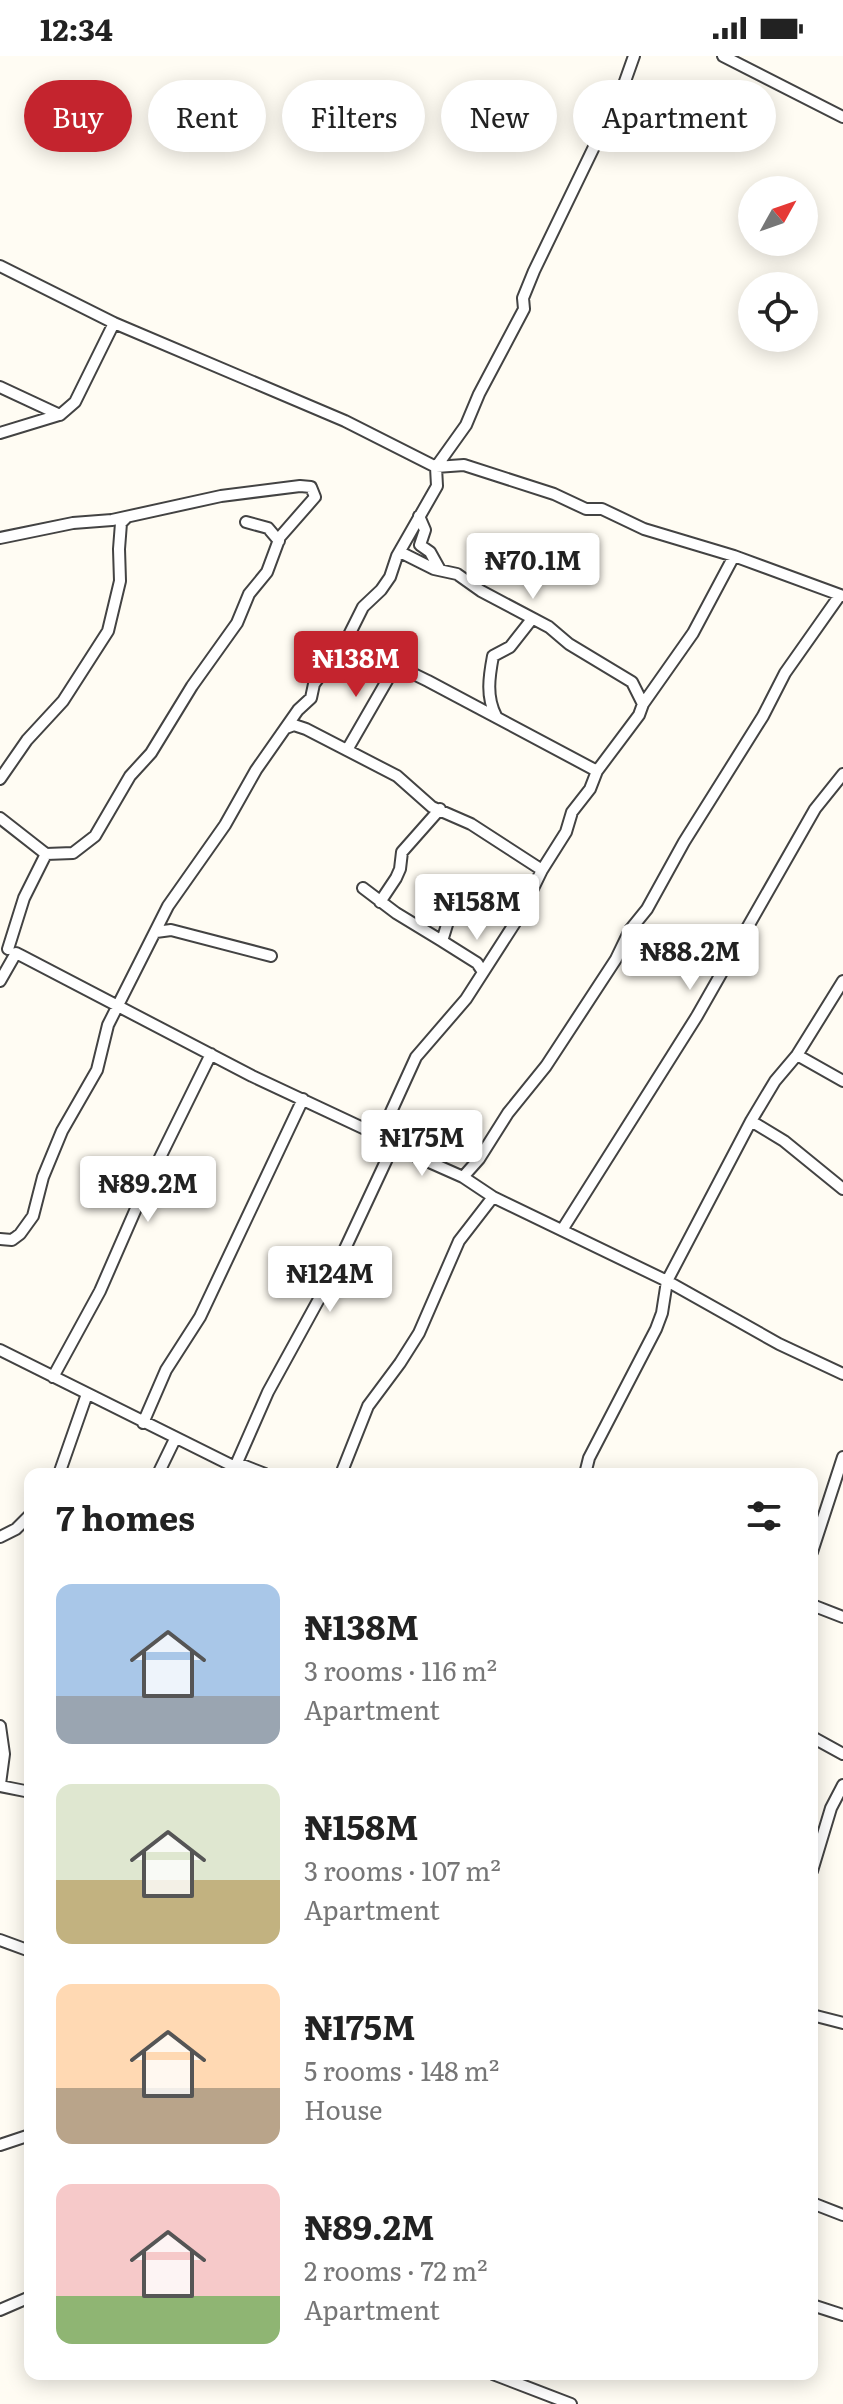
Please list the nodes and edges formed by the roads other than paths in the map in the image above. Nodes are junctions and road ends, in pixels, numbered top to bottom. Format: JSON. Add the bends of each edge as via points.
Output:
{"nodes":[{"id":1,"x":634,"y":56,"type":"edge"},
{"id":2,"x":723,"y":56,"type":"edge"},
{"id":3,"x":843,"y":117,"type":"edge"},
{"id":4,"x":0,"y":266,"type":"edge"},
{"id":5,"x":114,"y":323,"type":"junction"},
{"id":6,"x":0,"y":387,"type":"edge"},
{"id":7,"x":60,"y":415,"type":"junction"},
{"id":8,"x":0,"y":433,"type":"edge"},
{"id":9,"x":436,"y":467,"type":"junction"},
{"id":10,"x":419,"y":516,"type":"junction"},
{"id":11,"x":127,"y":517,"type":"junction"},
{"id":12,"x":246,"y":522,"type":"dead end"},
{"id":13,"x":0,"y":538,"type":"edge"},
{"id":14,"x":279,"y":541,"type":"junction"},
{"id":15,"x":397,"y":556,"type":"junction"},
{"id":16,"x":734,"y":556,"type":"junction"},
{"id":17,"x":440,"y":570,"type":"junction"},
{"id":18,"x":842,"y":596,"type":"edge"},
{"id":19,"x":532,"y":619,"type":"junction"},
{"id":20,"x":346,"y":641,"type":"junction"},
{"id":21,"x":396,"y":665,"type":"junction"},
{"id":22,"x":643,"y":704,"type":"junction"},
{"id":23,"x":497,"y":719,"type":"junction"},
{"id":24,"x":286,"y":728,"type":"junction"},
{"id":25,"x":347,"y":750,"type":"junction"},
{"id":26,"x":597,"y":771,"type":"junction"},
{"id":27,"x":843,"y":774,"type":"edge"},
{"id":28,"x":0,"y":779,"type":"edge"},
{"id":29,"x":440,"y":809,"type":"junction"},
{"id":30,"x":0,"y":818,"type":"edge"},
{"id":31,"x":46,"y":854,"type":"junction"},
{"id":32,"x":542,"y":870,"type":"junction"},
{"id":33,"x":363,"y":888,"type":"dead end"},
{"id":34,"x":380,"y":902,"type":"junction"},
{"id":35,"x":450,"y":915,"type":"dead end"},
{"id":36,"x":156,"y":932,"type":"junction"},
{"id":37,"x":442,"y":941,"type":"junction"},
{"id":38,"x":8,"y":949,"type":"edge"},
{"id":39,"x":271,"y":956,"type":"dead end"},
{"id":40,"x":483,"y":972,"type":"junction"},
{"id":41,"x":0,"y":981,"type":"edge"},
{"id":42,"x":843,"y":981,"type":"edge"},
{"id":43,"x":119,"y":1008,"type":"junction"},
{"id":44,"x":211,"y":1054,"type":"junction"},
{"id":45,"x":797,"y":1055,"type":"junction"},
{"id":46,"x":843,"y":1081,"type":"edge"},
{"id":47,"x":303,"y":1099,"type":"junction"},
{"id":48,"x":751,"y":1121,"type":"junction"},
{"id":49,"x":380,"y":1136,"type":"junction"},
{"id":50,"x":393,"y":1146,"type":"junction"},
{"id":51,"x":463,"y":1177,"type":"junction"},
{"id":52,"x":843,"y":1189,"type":"edge"},
{"id":53,"x":493,"y":1197,"type":"junction"},
{"id":54,"x":562,"y":1230,"type":"junction"},
{"id":55,"x":0,"y":1239,"type":"edge"},
{"id":56,"x":667,"y":1281,"type":"junction"},
{"id":57,"x":0,"y":1350,"type":"edge"},
{"id":58,"x":843,"y":1374,"type":"edge"},
{"id":59,"x":53,"y":1377,"type":"junction"},
{"id":60,"x":87,"y":1394,"type":"junction"},
{"id":61,"x":143,"y":1423,"type":"junction"},
{"id":62,"x":175,"y":1439,"type":"junction"},
{"id":63,"x":843,"y":1457,"type":"edge"},
{"id":64,"x":61,"y":1468,"type":"edge"},
{"id":65,"x":161,"y":1468,"type":"edge"},
{"id":66,"x":237,"y":1468,"type":"edge"},
{"id":67,"x":343,"y":1468,"type":"edge"},
{"id":68,"x":586,"y":1468,"type":"edge"},
{"id":69,"x":24,"y":1521,"type":"edge"},
{"id":70,"x":818,"y":1534,"type":"edge"},
{"id":71,"x":0,"y":1537,"type":"edge"},
{"id":72,"x":818,"y":1607,"type":"edge"},
{"id":73,"x":843,"y":1617,"type":"edge"},
{"id":74,"x":0,"y":1726,"type":"edge"},
{"id":75,"x":818,"y":1740,"type":"edge"},
{"id":76,"x":843,"y":1754,"type":"edge"},
{"id":77,"x":0,"y":1785,"type":"edge"},
{"id":78,"x":843,"y":1785,"type":"edge"},
{"id":79,"x":24,"y":1791,"type":"edge"},
{"id":80,"x":818,"y":1851,"type":"edge"},
{"id":81,"x":0,"y":1940,"type":"edge"},
{"id":82,"x":24,"y":1949,"type":"edge"},
{"id":83,"x":818,"y":2017,"type":"edge"},
{"id":84,"x":843,"y":2023,"type":"edge"},
{"id":85,"x":24,"y":2137,"type":"edge"},
{"id":86,"x":0,"y":2145,"type":"edge"},
{"id":87,"x":818,"y":2205,"type":"edge"},
{"id":88,"x":842,"y":2211,"type":"edge"},
{"id":89,"x":24,"y":2300,"type":"edge"},
{"id":90,"x":818,"y":2307,"type":"edge"},
{"id":91,"x":0,"y":2310,"type":"edge"},
{"id":92,"x":843,"y":2315,"type":"edge"},
{"id":93,"x":506,"y":2380,"type":"edge"},
{"id":94,"x":554,"y":2402,"type":"edge"},
{"id":95,"x":571,"y":2404,"type":"edge"}],
"edges":[{"from":1,"to":9,"type":"street","via":[[534,271],[524,309],[466,425]]},
{"from":2,"to":3,"type":"street"},
{"from":4,"to":5,"type":"street"},
{"from":5,"to":7,"type":"street","via":[[75,402]]},
{"from":5,"to":9,"type":"street","via":[[334,416]]},
{"from":6,"to":7,"type":"street"},
{"from":7,"to":8,"type":"street"},
{"from":9,"to":10,"type":"street","via":[[437,486]]},
{"from":9,"to":16,"type":"street","via":[[464,465]]},
{"from":10,"to":15,"type":"street"},
{"from":10,"to":17,"type":"street","via":[[425,530],[420,545]]},
{"from":11,"to":13,"type":"street"},
{"from":11,"to":14,"type":"street","via":[[221,496],[311,487],[311,504]]},
{"from":11,"to":28,"type":"street","via":[[121,523],[120,581],[108,631],[63,701]]},
{"from":12,"to":14,"type":"street","via":[[268,528]]},
{"from":14,"to":31,"type":"street","via":[[237,623],[151,753],[130,776],[95,836],[73,853]]},
{"from":15,"to":17,"type":"street","via":[[402,553]]},
{"from":15,"to":20,"type":"street","via":[[390,577],[363,607]]},
{"from":16,"to":18,"type":"street"},
{"from":16,"to":22,"type":"street","via":[[693,633]]},
{"from":17,"to":19,"type":"street","via":[[457,574]]},
{"from":18,"to":51,"type":"street","via":[[785,673],[647,909],[560,1045]]},
{"from":19,"to":22,"type":"street","via":[[632,682]]},
{"from":19,"to":23,"type":"street","via":[[510,647],[493,656],[487,681]]},
{"from":20,"to":21,"type":"street"},
{"from":20,"to":24,"type":"street"},
{"from":21,"to":23,"type":"street"},
{"from":21,"to":25,"type":"street"},
{"from":22,"to":26,"type":"street"},
{"from":23,"to":26,"type":"street"},
{"from":24,"to":25,"type":"street","via":[[306,729]]},
{"from":24,"to":36,"type":"street"},
{"from":25,"to":29,"type":"street","via":[[397,776]]},
{"from":26,"to":32,"type":"street"},
{"from":27,"to":54,"type":"street","via":[[815,809],[697,1016]]},
{"from":29,"to":32,"type":"street"},
{"from":29,"to":34,"type":"street","via":[[402,852],[400,869]]},
{"from":30,"to":31,"type":"street"},
{"from":31,"to":38,"type":"street","via":[[24,898]]},
{"from":32,"to":40,"type":"street"},
{"from":33,"to":34,"type":"street"},
{"from":34,"to":37,"type":"street"},
{"from":35,"to":37,"type":"street"},
{"from":36,"to":39,"type":"street","via":[[171,930]]},
{"from":36,"to":43,"type":"street"},
{"from":37,"to":40,"type":"street"},
{"from":38,"to":41,"type":"street"},
{"from":38,"to":43,"type":"street"},
{"from":40,"to":49,"type":"street","via":[[416,1057]]},
{"from":42,"to":45,"type":"street"},
{"from":43,"to":44,"type":"street"},
{"from":43,"to":55,"type":"street","via":[[108,1025],[92,1080],[57,1143],[33,1216],[12,1240]]},
{"from":44,"to":47,"type":"street"},
{"from":44,"to":59,"type":"street","via":[[106,1278]]},
{"from":45,"to":46,"type":"street"},
{"from":45,"to":48,"type":"street"},
{"from":47,"to":49,"type":"street"},
{"from":47,"to":61,"type":"street","via":[[200,1317],[166,1370]]},
{"from":48,"to":52,"type":"street"},
{"from":48,"to":56,"type":"street"},
{"from":49,"to":50,"type":"street"},
{"from":50,"to":51,"type":"street"},
{"from":50,"to":66,"type":"street","via":[[336,1268],[295,1338]]},
{"from":51,"to":53,"type":"street"},
{"from":53,"to":54,"type":"street"},
{"from":53,"to":67,"type":"street","via":[[459,1241],[419,1333],[368,1406]]},
{"from":54,"to":56,"type":"street"},
{"from":56,"to":58,"type":"street"},
{"from":56,"to":68,"type":"street","via":[[656,1329]]},
{"from":57,"to":59,"type":"street"},
{"from":59,"to":60,"type":"street"},
{"from":60,"to":61,"type":"street"},
{"from":60,"to":64,"type":"street"},
{"from":61,"to":62,"type":"street"},
{"from":62,"to":65,"type":"street"},
{"from":62,"to":66,"type":"street"},
{"from":63,"to":70,"type":"street"},
{"from":69,"to":71,"type":"street"},
{"from":72,"to":73,"type":"street"},
{"from":74,"to":77,"type":"street"},
{"from":75,"to":76,"type":"street"},
{"from":77,"to":79,"type":"street"},
{"from":78,"to":80,"type":"street"},
{"from":81,"to":82,"type":"street"},
{"from":83,"to":84,"type":"street"},
{"from":85,"to":86,"type":"street"},
{"from":87,"to":88,"type":"street"},
{"from":89,"to":91,"type":"street"},
{"from":90,"to":92,"type":"street"},
{"from":93,"to":94,"type":"street"},
{"from":94,"to":95,"type":"street"}]}
